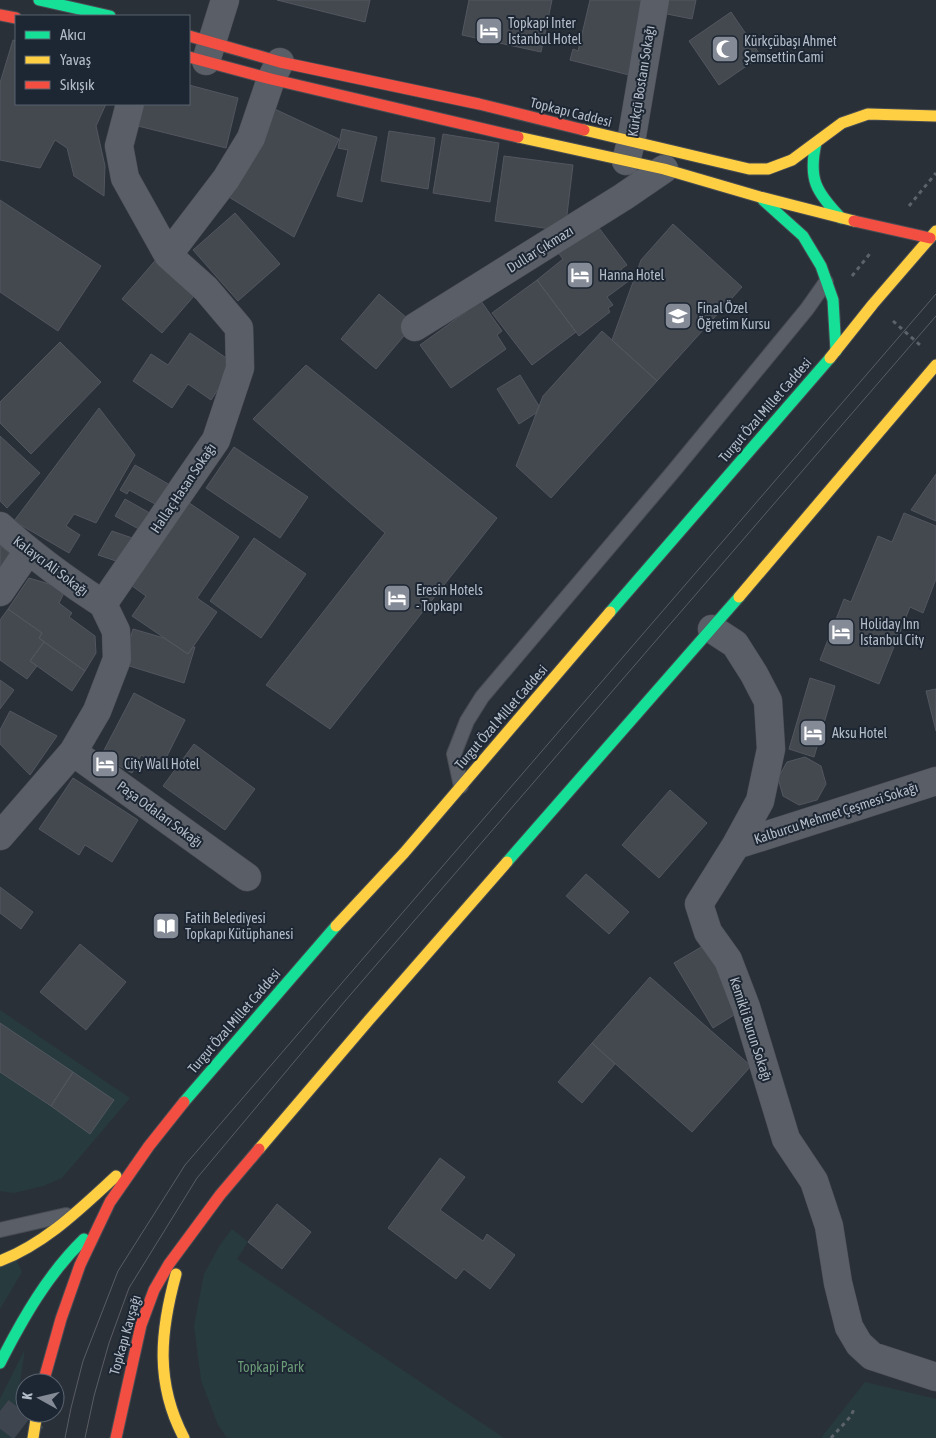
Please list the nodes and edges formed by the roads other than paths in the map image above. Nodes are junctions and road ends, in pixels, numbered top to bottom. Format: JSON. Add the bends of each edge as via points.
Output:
{"nodes":[{"id":1,"x":39,"y":0,"type":"edge"},
{"id":2,"x":225,"y":0,"type":"edge"},
{"id":3,"x":655,"y":0,"type":"edge"},
{"id":4,"x":78,"y":4,"type":"edge"},
{"id":5,"x":0,"y":15,"type":"edge"},
{"id":6,"x":107,"y":15,"type":"edge"},
{"id":7,"x":15,"y":18,"type":"edge"},
{"id":8,"x":199,"y":49,"type":"edge"},
{"id":9,"x":276,"y":70,"type":"junction"},
{"id":10,"x":130,"y":105,"type":"edge"},
{"id":11,"x":936,"y":116,"type":"edge"},
{"id":12,"x":816,"y":143,"type":"junction"},
{"id":13,"x":628,"y":152,"type":"junction"},
{"id":14,"x":664,"y":169,"type":"junction"},
{"id":15,"x":760,"y":197,"type":"junction"},
{"id":16,"x":842,"y":218,"type":"junction"},
{"id":17,"x":934,"y":236,"type":"edge"},
{"id":18,"x":168,"y":255,"type":"junction"},
{"id":19,"x":826,"y":282,"type":"junction"},
{"id":20,"x":415,"y":327,"type":"dead end"},
{"id":21,"x":836,"y":351,"type":"junction"},
{"id":22,"x":936,"y":365,"type":"edge"},
{"id":23,"x":0,"y":526,"type":"edge"},
{"id":24,"x":28,"y":551,"type":"junction"},
{"id":25,"x":0,"y":592,"type":"edge"},
{"id":26,"x":103,"y":604,"type":"junction"},
{"id":27,"x":712,"y":629,"type":"junction"},
{"id":28,"x":73,"y":752,"type":"junction"},
{"id":29,"x":936,"y":781,"type":"edge"},
{"id":30,"x":461,"y":786,"type":"junction"},
{"id":31,"x":0,"y":836,"type":"edge"},
{"id":32,"x":736,"y":845,"type":"junction"},
{"id":33,"x":247,"y":877,"type":"dead end"},
{"id":34,"x":149,"y":1146,"type":"junction"},
{"id":35,"x":76,"y":1213,"type":"junction"},
{"id":36,"x":199,"y":1223,"type":"junction"},
{"id":37,"x":97,"y":1228,"type":"junction"},
{"id":38,"x":1,"y":1230,"type":"edge"},
{"id":39,"x":0,"y":1261,"type":"edge"},
{"id":40,"x":0,"y":1363,"type":"edge"},
{"id":41,"x":46,"y":1373,"type":"edge"},
{"id":42,"x":936,"y":1377,"type":"edge"},
{"id":43,"x":35,"y":1423,"type":"edge"},
{"id":44,"x":33,"y":1438,"type":"edge"},
{"id":45,"x":116,"y":1438,"type":"edge"},
{"id":46,"x":184,"y":1438,"type":"edge"}],
"edges":[{"from":1,"to":4,"type":"main road"},
{"from":2,"to":8,"type":"street"},
{"from":3,"to":13,"type":"street","name":"Kürkçü Bostanı Sokağı"},
{"from":4,"to":6,"type":"main road"},
{"from":5,"to":7,"type":"main road"},
{"from":8,"to":9,"type":"main road","name":"Topkapı Caddesi"},
{"from":8,"to":9,"type":"main road","name":"Topkapı Caddesi"},
{"from":9,"to":13,"type":"main road","name":"Topkapı Caddesi","via":[[445,121]]},
{"from":9,"to":13,"type":"main road","name":"Topkapı Caddesi","via":[[479,104]]},
{"from":9,"to":18,"type":"street","via":[[251,138],[226,179]]},
{"from":10,"to":18,"type":"street","name":"Hallaç Hasan Sokağı","via":[[119,146],[125,178]]},
{"from":11,"to":12,"type":"main road","name":"Topkapı Caddesi","via":[[868,114],[842,123]]},
{"from":12,"to":13,"type":"main road","name":"Topkapı Caddesi","via":[[792,160],[768,169]]},
{"from":12,"to":16,"type":"main road","via":[[812,164],[816,184],[826,202]]},
{"from":13,"to":14,"type":"main road","name":"Topkapı Caddesi"},
{"from":14,"to":15,"type":"main road","name":"Topkapı Caddesi"},
{"from":14,"to":20,"type":"street","name":"Dullar Çıkmazı","via":[[623,198]]},
{"from":15,"to":16,"type":"main road","name":"Topkapı Caddesi"},
{"from":15,"to":19,"type":"main road","via":[[803,236]]},
{"from":16,"to":17,"type":"main road","name":"Topkapı Caddesi"},
{"from":17,"to":21,"type":"main road","name":"Turgut Özal Millet Caddesi"},
{"from":18,"to":26,"type":"street","name":"Hallaç Hasan Sokağı","via":[[206,289],[239,328],[240,368],[216,440]]},
{"from":19,"to":21,"type":"main road","via":[[833,300]]},
{"from":19,"to":30,"type":"lane","via":[[672,473],[482,697],[467,721],[454,754]]},
{"from":21,"to":30,"type":"main road","name":"Turgut Özal Millet Caddesi"},
{"from":22,"to":27,"type":"main road"},
{"from":23,"to":24,"type":"street","name":"Kalaycı Ali Sokağı"},
{"from":24,"to":25,"type":"street"},
{"from":24,"to":26,"type":"street","name":"Kalaycı Ali Sokağı"},
{"from":26,"to":28,"type":"street","via":[[116,631],[117,659],[97,711]]},
{"from":27,"to":32,"type":"street","name":"Kemikli Burun Sokağı","via":[[735,644],[768,701],[771,749],[760,801]]},
{"from":27,"to":36,"type":"main road","via":[[369,1020]]},
{"from":28,"to":31,"type":"street"},
{"from":28,"to":33,"type":"street","name":"Paşa Odaları Sokağı"},
{"from":29,"to":32,"type":"street","name":"Kalburcu Mehmet Çeşmesi Sokağı"},
{"from":30,"to":34,"type":"main road","name":"Turgut Özal Millet Caddesi","via":[[182,1102]]},
{"from":32,"to":42,"type":"street","name":"Kemikli Burun Sokağı","via":[[699,904],[708,932],[728,960],[746,1006],[786,1139],[814,1181],[829,1226],[849,1327],[859,1344],[872,1356]]},
{"from":34,"to":35,"type":"main road"},
{"from":34,"to":37,"type":"main road","name":"Turgut Özal Millet Caddesi","via":[[110,1202]]},
{"from":35,"to":38,"type":"lane"},
{"from":35,"to":39,"type":"main road","via":[[34,1247]]},
{"from":36,"to":45,"type":"main road","name":"Topkapı Kavşağı","via":[[154,1290],[141,1325]]},
{"from":36,"to":46,"type":"main road","via":[[179,1263],[165,1322],[166,1390],[172,1414]]},
{"from":37,"to":40,"type":"main road","via":[[55,1271]]},
{"from":37,"to":41,"type":"main road","via":[[80,1265]]},
{"from":43,"to":44,"type":"main road"}]}
